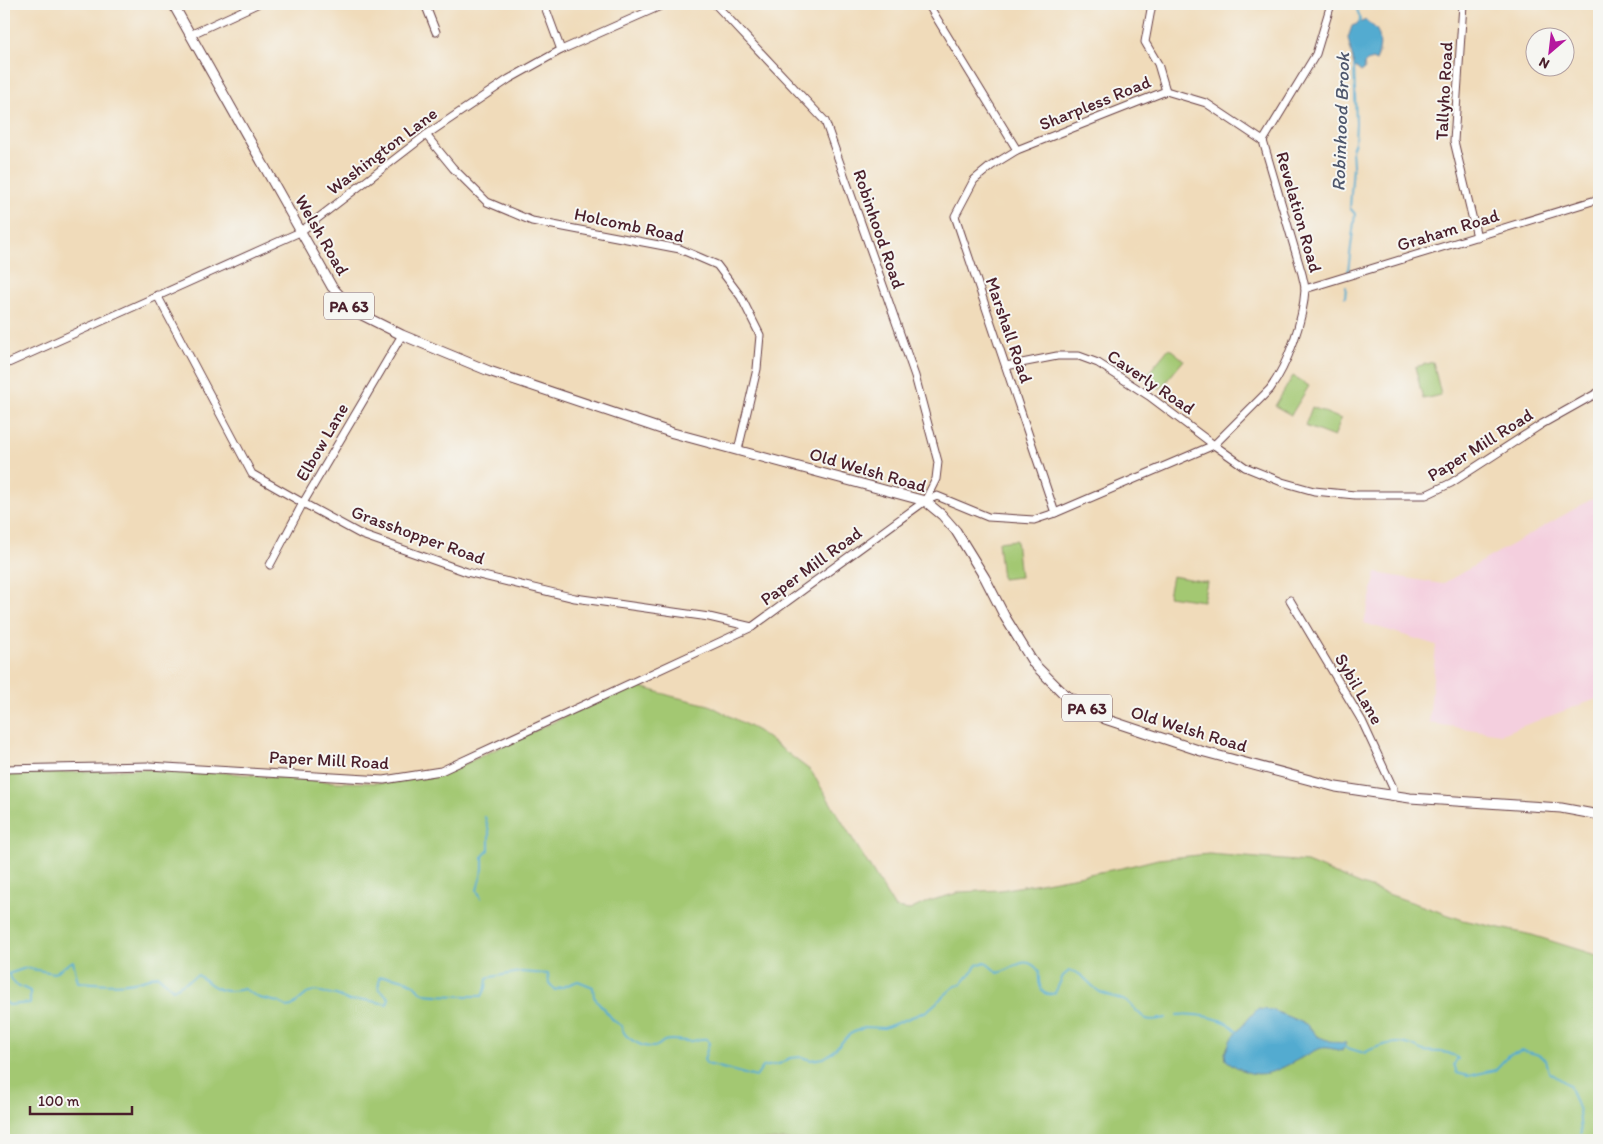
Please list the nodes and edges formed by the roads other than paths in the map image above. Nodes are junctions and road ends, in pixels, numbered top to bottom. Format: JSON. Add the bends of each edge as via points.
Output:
{"nodes":[{"id":1,"x":172,"y":4,"type":"edge"},
{"id":2,"x":257,"y":4,"type":"edge"},
{"id":3,"x":425,"y":4,"type":"edge"},
{"id":4,"x":544,"y":4,"type":"edge"},
{"id":5,"x":665,"y":4,"type":"edge"},
{"id":6,"x":715,"y":4,"type":"edge"},
{"id":7,"x":928,"y":4,"type":"edge"},
{"id":8,"x":1152,"y":4,"type":"edge"},
{"id":9,"x":1331,"y":4,"type":"edge"},
{"id":10,"x":1463,"y":4,"type":"edge"},
{"id":11,"x":436,"y":32,"type":"dead end"},
{"id":12,"x":190,"y":35,"type":"junction"},
{"id":13,"x":561,"y":50,"type":"junction"},
{"id":14,"x":1166,"y":91,"type":"junction"},
{"id":15,"x":426,"y":135,"type":"junction"},
{"id":16,"x":1263,"y":141,"type":"junction"},
{"id":17,"x":1017,"y":150,"type":"junction"},
{"id":18,"x":991,"y":166,"type":"joint"},
{"id":19,"x":1599,"y":199,"type":"edge"},
{"id":20,"x":300,"y":232,"type":"junction"},
{"id":21,"x":1477,"y":237,"type":"junction"},
{"id":22,"x":1305,"y":289,"type":"junction"},
{"id":23,"x":157,"y":296,"type":"junction"},
{"id":24,"x":402,"y":335,"type":"junction"},
{"id":25,"x":4,"y":365,"type":"edge"},
{"id":26,"x":1006,"y":366,"type":"junction"},
{"id":27,"x":1599,"y":392,"type":"edge"},
{"id":28,"x":673,"y":433,"type":"joint"},
{"id":29,"x":1214,"y":445,"type":"junction"},
{"id":30,"x":738,"y":450,"type":"junction"},
{"id":31,"x":924,"y":501,"type":"junction"},
{"id":32,"x":303,"y":503,"type":"junction"},
{"id":33,"x":1055,"y":513,"type":"junction"},
{"id":34,"x":270,"y":565,"type":"dead end"},
{"id":35,"x":1290,"y":600,"type":"dead end"},
{"id":36,"x":752,"y":627,"type":"junction"},
{"id":37,"x":4,"y":769,"type":"edge"},
{"id":38,"x":1392,"y":796,"type":"junction"},
{"id":39,"x":1599,"y":815,"type":"edge"}],
"edges":[{"from":1,"to":12,"type":"main road","name":"Welsh Road","number":"PA 63"},
{"from":2,"to":12,"type":"street"},
{"from":3,"to":11,"type":"street"},
{"from":4,"to":13,"type":"street"},
{"from":5,"to":13,"type":"street","name":"Washington Lane"},
{"from":6,"to":31,"type":"street","name":"Robinhood Road","via":[[825,121],[915,376],[938,462],[936,479]]},
{"from":7,"to":17,"type":"street"},
{"from":8,"to":14,"type":"street","via":[[1145,42],[1158,64]]},
{"from":9,"to":16,"type":"street","name":"Revelation Road","via":[[1316,54]]},
{"from":10,"to":21,"type":"street","name":"Tallyho Road","via":[[1454,141]]},
{"from":12,"to":20,"type":"main road","name":"Welsh Road","number":"PA 63"},
{"from":13,"to":15,"type":"street","name":"Washington Lane","via":[[509,78]]},
{"from":14,"to":16,"type":"street","name":"Sharpless Road","via":[[1206,103]]},
{"from":14,"to":17,"type":"street","name":"Sharpless Road"},
{"from":15,"to":20,"type":"street","name":"Washington Lane"},
{"from":15,"to":30,"type":"street","name":"Holcomb Road","via":[[487,202],[532,222],[680,249],[717,265],[742,297],[760,335],[757,369]]},
{"from":16,"to":22,"type":"street","name":"Revelation Road"},
{"from":17,"to":18,"type":"street","name":"Sharpless Road"},
{"from":18,"to":26,"type":"street","name":"Marshall Road","via":[[974,180],[955,216]]},
{"from":19,"to":21,"type":"street","name":"Graham Road"},
{"from":20,"to":23,"type":"street","name":"Washington Lane"},
{"from":20,"to":24,"type":"main road","name":"Welsh Road","number":"PA 63","via":[[332,287],[354,311]]},
{"from":21,"to":22,"type":"street","name":"Graham Road"},
{"from":22,"to":29,"type":"street","name":"Revelation Road","via":[[1296,333],[1276,381]]},
{"from":23,"to":25,"type":"street","name":"Washington Lane"},
{"from":23,"to":32,"type":"street","name":"Grasshopper Road","via":[[252,474]]},
{"from":24,"to":28,"type":"main road","name":"Welsh Road","number":"PA 63","via":[[489,371]]},
{"from":24,"to":32,"type":"street","name":"Elbow Lane"},
{"from":26,"to":29,"type":"street","name":"Caverly Road","via":[[1057,356],[1079,356],[1098,363]]},
{"from":26,"to":33,"type":"street","name":"Marshall Road"},
{"from":27,"to":29,"type":"street","name":"Paper Mill Road","via":[[1426,495],[1355,495],[1314,490],[1282,482],[1245,466]]},
{"from":28,"to":30,"type":"main road","name":"Old Welsh Road","number":"PA 63"},
{"from":29,"to":33,"type":"street"},
{"from":30,"to":31,"type":"main road","name":"Old Welsh Road","number":"PA 63"},
{"from":31,"to":33,"type":"street","via":[[937,496],[988,517],[1034,520]]},
{"from":31,"to":36,"type":"street","name":"Paper Mill Road"},
{"from":31,"to":38,"type":"main road","name":"Old Welsh Road","number":"PA 63","via":[[956,531],[1034,664],[1064,694],[1105,719],[1201,751],[1336,787]]},
{"from":32,"to":34,"type":"street","name":"Elbow Lane"},
{"from":32,"to":36,"type":"street","name":"Grasshopper Road","via":[[362,534],[467,572],[575,598],[709,617]]},
{"from":35,"to":38,"type":"street","name":"Sybil Lane","via":[[1362,720],[1393,788]]},
{"from":36,"to":37,"type":"street","name":"Paper Mill Road","via":[[441,771],[384,780],[149,766]]},
{"from":38,"to":39,"type":"main road","name":"Old Welsh Road","number":"PA 63","via":[[1562,808]]}]}
